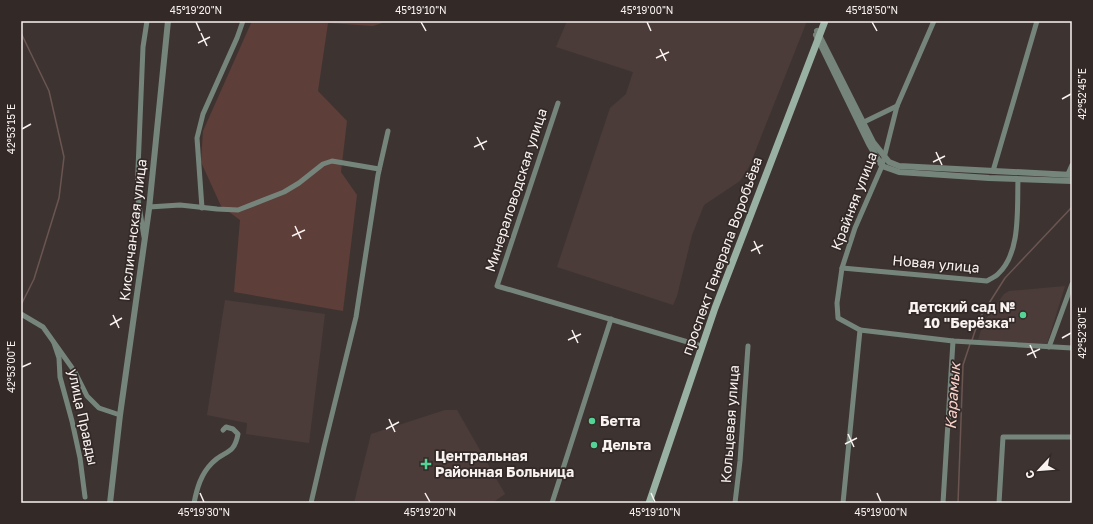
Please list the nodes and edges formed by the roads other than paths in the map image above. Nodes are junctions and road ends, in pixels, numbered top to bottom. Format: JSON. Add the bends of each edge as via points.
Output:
{"nodes":[{"id":1,"x":147,"y":21,"type":"edge"},
{"id":2,"x":168,"y":21,"type":"edge"},
{"id":3,"x":243,"y":21,"type":"edge"},
{"id":4,"x":821,"y":21,"type":"edge"},
{"id":5,"x":826,"y":21,"type":"edge"},
{"id":6,"x":934,"y":21,"type":"edge"},
{"id":7,"x":1037,"y":21,"type":"edge"},
{"id":8,"x":818,"y":36,"type":"junction"},
{"id":9,"x":558,"y":103,"type":"dead end"},
{"id":10,"x":897,"y":106,"type":"junction"},
{"id":11,"x":864,"y":122,"type":"junction"},
{"id":12,"x":388,"y":131,"type":"dead end"},
{"id":13,"x":884,"y":156,"type":"junction"},
{"id":14,"x":1072,"y":165,"type":"edge"},
{"id":15,"x":882,"y":166,"type":"junction"},
{"id":16,"x":379,"y":169,"type":"junction"},
{"id":17,"x":993,"y":171,"type":"junction"},
{"id":18,"x":1070,"y":174,"type":"edge"},
{"id":19,"x":1018,"y":179,"type":"junction"},
{"id":20,"x":1072,"y":181,"type":"edge"},
{"id":21,"x":149,"y":207,"type":"junction"},
{"id":22,"x":202,"y":208,"type":"junction"},
{"id":23,"x":144,"y":240,"type":"junction"},
{"id":24,"x":842,"y":268,"type":"junction"},
{"id":25,"x":1072,"y":284,"type":"edge"},
{"id":26,"x":21,"y":314,"type":"edge"},
{"id":27,"x":611,"y":319,"type":"junction"},
{"id":28,"x":860,"y":330,"type":"junction"},
{"id":29,"x":54,"y":342,"type":"junction"},
{"id":30,"x":953,"y":342,"type":"junction"},
{"id":31,"x":698,"y":345,"type":"junction"},
{"id":32,"x":748,"y":346,"type":"dead end"},
{"id":33,"x":1050,"y":347,"type":"junction"},
{"id":34,"x":1072,"y":348,"type":"edge"},
{"id":35,"x":120,"y":415,"type":"junction"},
{"id":36,"x":223,"y":430,"type":"dead end"},
{"id":37,"x":1072,"y":437,"type":"edge"},
{"id":38,"x":115,"y":465,"type":"joint"},
{"id":39,"x":85,"y":497,"type":"dead end"},
{"id":40,"x":110,"y":503,"type":"edge"},
{"id":41,"x":194,"y":503,"type":"edge"},
{"id":42,"x":311,"y":503,"type":"edge"},
{"id":43,"x":552,"y":503,"type":"edge"},
{"id":44,"x":646,"y":503,"type":"edge"},
{"id":45,"x":649,"y":503,"type":"edge"},
{"id":46,"x":735,"y":503,"type":"edge"},
{"id":47,"x":843,"y":503,"type":"edge"},
{"id":48,"x":944,"y":503,"type":"edge"},
{"id":49,"x":1000,"y":503,"type":"edge"}],
"edges":[{"from":1,"to":23,"type":"street","via":[[143,47],[136,193]]},
{"from":2,"to":21,"type":"street","name":"Кисличанская улица"},
{"from":3,"to":22,"type":"street","via":[[202,114],[197,138]]},
{"from":4,"to":8,"type":"main road","name":"проспект Генерала Воробьёва"},
{"from":5,"to":8,"type":"main road","name":"проспект Генерала Воробьёва"},
{"from":6,"to":10,"type":"street","name":"Крайняя улица"},
{"from":7,"to":17,"type":"street"},
{"from":8,"to":11,"type":"street"},
{"from":8,"to":15,"type":"street"},
{"from":8,"to":31,"type":"main road","name":"проспект Генерала Воробьёва","via":[[711,304]]},
{"from":8,"to":45,"type":"main road","name":"проспект Генерала Воробьёва","via":[[715,308]]},
{"from":9,"to":27,"type":"street","name":"Минераловодская улица","via":[[497,286]]},
{"from":10,"to":11,"type":"street"},
{"from":10,"to":13,"type":"street","name":"Крайняя улица"},
{"from":11,"to":13,"type":"street","via":[[873,142]]},
{"from":12,"to":16,"type":"street"},
{"from":13,"to":15,"type":"street","name":"Крайняя улица"},
{"from":13,"to":17,"type":"street","via":[[889,162],[899,166]]},
{"from":14,"to":18,"type":"street"},
{"from":15,"to":19,"type":"street","via":[[900,172]]},
{"from":15,"to":24,"type":"street","name":"Крайняя улица","via":[[855,228]]},
{"from":16,"to":22,"type":"street","via":[[332,161],[284,192],[238,210]]},
{"from":16,"to":42,"type":"street","via":[[356,318]]},
{"from":17,"to":18,"type":"street"},
{"from":19,"to":20,"type":"street"},
{"from":19,"to":24,"type":"street","name":"Новая улица","via":[[1016,235],[1010,257],[998,274],[987,281]]},
{"from":21,"to":22,"type":"street","via":[[180,205]]},
{"from":21,"to":23,"type":"street","name":"Кисличанская улица"},
{"from":23,"to":35,"type":"street","name":"Кисличанская улица"},
{"from":24,"to":28,"type":"street","name":"Крайняя улица","via":[[837,303],[838,318]]},
{"from":25,"to":33,"type":"street"},
{"from":26,"to":29,"type":"street","name":"улица Правды","via":[[43,327]]},
{"from":27,"to":31,"type":"street","name":"Минераловодская улица"},
{"from":27,"to":43,"type":"street"},
{"from":28,"to":30,"type":"street"},
{"from":28,"to":47,"type":"street"},
{"from":29,"to":35,"type":"street","name":"улица Правды","via":[[75,372],[87,396],[99,408]]},
{"from":29,"to":39,"type":"street","name":"улица Правды","via":[[80,458]]},
{"from":30,"to":33,"type":"street"},
{"from":30,"to":48,"type":"street"},
{"from":31,"to":44,"type":"main road","name":"проспект Генерала Воробьёва"},
{"from":32,"to":46,"type":"street","name":"Кольцевая улица"},
{"from":33,"to":34,"type":"street"},
{"from":35,"to":38,"type":"street","name":"Кисличанская улица"},
{"from":36,"to":41,"type":"street","via":[[226,427],[233,429],[238,434],[236,443],[232,450],[213,462],[203,473]]},
{"from":37,"to":49,"type":"street","via":[[1003,437]]},
{"from":38,"to":40,"type":"street","name":"улица Правды"}]}
